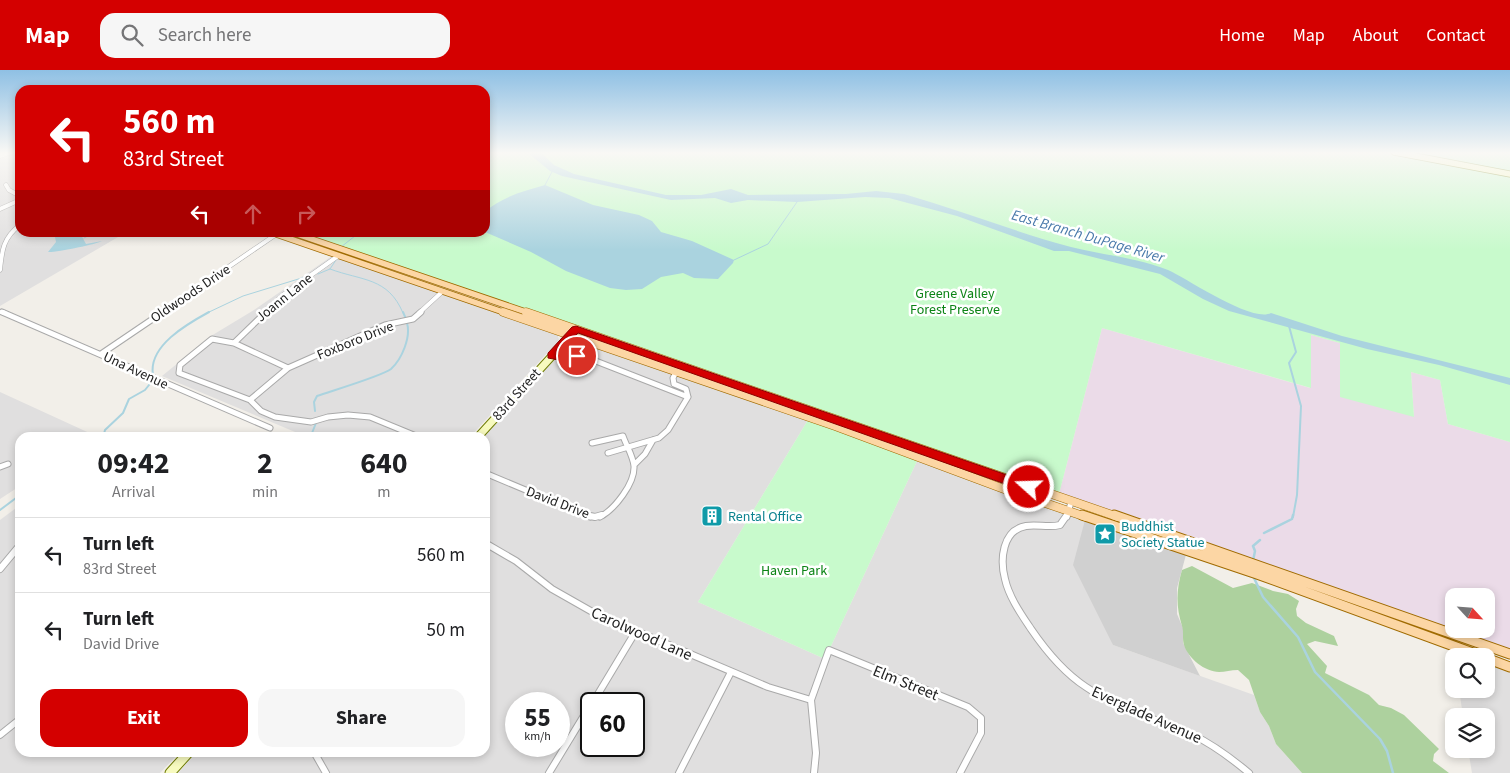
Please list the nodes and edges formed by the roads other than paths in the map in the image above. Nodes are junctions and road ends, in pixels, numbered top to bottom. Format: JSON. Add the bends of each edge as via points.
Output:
{"nodes":[{"id":1,"x":6,"y":186,"type":"dead end"},
{"id":2,"x":15,"y":193,"type":"edge"},
{"id":3,"x":15,"y":202,"type":"edge"},
{"id":4,"x":0,"y":209,"type":"edge"},
{"id":5,"x":15,"y":229,"type":"edge"},
{"id":6,"x":269,"y":237,"type":"edge"},
{"id":7,"x":286,"y":237,"type":"edge"},
{"id":8,"x":305,"y":237,"type":"edge"},
{"id":9,"x":338,"y":256,"type":"junction"},
{"id":10,"x":0,"y":270,"type":"edge"},
{"id":11,"x":443,"y":292,"type":"junction"},
{"id":12,"x":2,"y":312,"type":"dead end"},
{"id":13,"x":573,"y":332,"type":"junction"},
{"id":14,"x":234,"y":343,"type":"junction"},
{"id":15,"x":101,"y":354,"type":"junction"},
{"id":16,"x":552,"y":356,"type":"junction"},
{"id":17,"x":288,"y":368,"type":"junction"},
{"id":18,"x":676,"y":372,"type":"junction"},
{"id":19,"x":688,"y":397,"type":"junction"},
{"id":20,"x":250,"y":400,"type":"junction"},
{"id":21,"x":270,"y":428,"type":"dead end"},
{"id":22,"x":406,"y":432,"type":"edge"},
{"id":23,"x":482,"y":432,"type":"edge"},
{"id":24,"x":653,"y":440,"type":"junction"},
{"id":25,"x":592,"y":443,"type":"dead end"},
{"id":26,"x":627,"y":447,"type":"junction"},
{"id":27,"x":608,"y":453,"type":"dead end"},
{"id":28,"x":8,"y":464,"type":"dead end"},
{"id":29,"x":634,"y":465,"type":"junction"},
{"id":30,"x":0,"y":467,"type":"edge"},
{"id":31,"x":490,"y":475,"type":"edge"},
{"id":32,"x":1071,"y":502,"type":"junction"},
{"id":33,"x":1068,"y":511,"type":"junction"},
{"id":34,"x":490,"y":546,"type":"edge"},
{"id":35,"x":15,"y":552,"type":"edge"},
{"id":36,"x":0,"y":569,"type":"edge"},
{"id":37,"x":636,"y":631,"type":"junction"},
{"id":38,"x":1459,"y":648,"type":"edge"},
{"id":39,"x":1510,"y":654,"type":"edge"},
{"id":40,"x":1495,"y":661,"type":"edge"},
{"id":41,"x":1510,"y":667,"type":"edge"},
{"id":42,"x":731,"y":672,"type":"junction"},
{"id":43,"x":598,"y":692,"type":"edge"},
{"id":44,"x":811,"y":700,"type":"junction"},
{"id":45,"x":580,"y":722,"type":"edge"},
{"id":46,"x":15,"y":723,"type":"edge"},
{"id":47,"x":0,"y":735,"type":"edge"},
{"id":48,"x":184,"y":757,"type":"edge"},
{"id":49,"x":317,"y":757,"type":"edge"},
{"id":50,"x":170,"y":773,"type":"edge"},
{"id":51,"x":326,"y":773,"type":"edge"},
{"id":52,"x":549,"y":773,"type":"edge"},
{"id":53,"x":679,"y":773,"type":"edge"},
{"id":54,"x":814,"y":773,"type":"edge"},
{"id":55,"x":960,"y":773,"type":"edge"},
{"id":56,"x":1249,"y":773,"type":"edge"}],
"edges":[{"from":1,"to":2,"type":"street"},
{"from":3,"to":4,"type":"street"},
{"from":5,"to":10,"type":"street","via":[[2,243]]},
{"from":6,"to":15,"type":"street","name":"Oldwoods Drive"},
{"from":7,"to":9,"type":"main road"},
{"from":8,"to":13,"type":"main road"},
{"from":9,"to":11,"type":"main road"},
{"from":9,"to":14,"type":"street","name":"Joann Lane","via":[[283,295]]},
{"from":11,"to":13,"type":"main road"},
{"from":11,"to":17,"type":"street","name":"Foxboro Drive","via":[[413,319],[385,325]]},
{"from":12,"to":15,"type":"street","name":"Una Avenue"},
{"from":13,"to":16,"type":"main road","name":"83rd Street"},
{"from":13,"to":18,"type":"main road"},
{"from":13,"to":32,"type":"main road","via":[[879,433]]},
{"from":14,"to":17,"type":"street"},
{"from":14,"to":20,"type":"street","via":[[212,339],[180,365],[179,372]]},
{"from":15,"to":21,"type":"street","name":"Una Avenue"},
{"from":16,"to":19,"type":"street","via":[[583,356]]},
{"from":16,"to":23,"type":"main road","name":"83rd Street"},
{"from":17,"to":20,"type":"street"},
{"from":18,"to":19,"type":"street","via":[[674,384],[686,389]]},
{"from":18,"to":33,"type":"main road","via":[[836,426]]},
{"from":19,"to":24,"type":"street","name":"David Drive","via":[[668,430]]},
{"from":20,"to":22,"type":"street","via":[[261,411],[275,417],[311,422],[348,415],[370,417]]},
{"from":24,"to":26,"type":"street","name":"David Drive"},
{"from":24,"to":29,"type":"street","name":"David Drive"},
{"from":25,"to":26,"type":"street","via":[[623,436]]},
{"from":26,"to":27,"type":"street","name":"David Drive"},
{"from":26,"to":29,"type":"street"},
{"from":28,"to":30,"type":"street"},
{"from":29,"to":31,"type":"street","name":"David Drive","via":[[633,476],[622,495],[600,517],[584,515]]},
{"from":32,"to":33,"type":"street","name":"Everglade Avenue"},
{"from":32,"to":39,"type":"main road"},
{"from":33,"to":38,"type":"main road","via":[[1257,574]]},
{"from":33,"to":56,"type":"street","name":"Everglade Avenue","via":[[1065,521],[1056,527],[1030,525],[1018,529],[1008,537],[1003,550],[1006,585],[1040,642],[1058,663],[1093,692],[1204,739]]},
{"from":34,"to":37,"type":"street","name":"Carolwood Lane","via":[[574,602]]},
{"from":35,"to":36,"type":"street"},
{"from":37,"to":42,"type":"street","name":"Carolwood Lane"},
{"from":37,"to":43,"type":"street"},
{"from":40,"to":41,"type":"main road"},
{"from":42,"to":44,"type":"street","name":"Carolwood Lane"},
{"from":42,"to":53,"type":"street"},
{"from":44,"to":54,"type":"street","via":[[816,746]]},
{"from":44,"to":55,"type":"street","name":"Elm Street","via":[[829,650],[968,707],[980,718],[981,733]]},
{"from":45,"to":52,"type":"street"},
{"from":46,"to":47,"type":"street"},
{"from":48,"to":50,"type":"main road"},
{"from":49,"to":51,"type":"street"}]}
